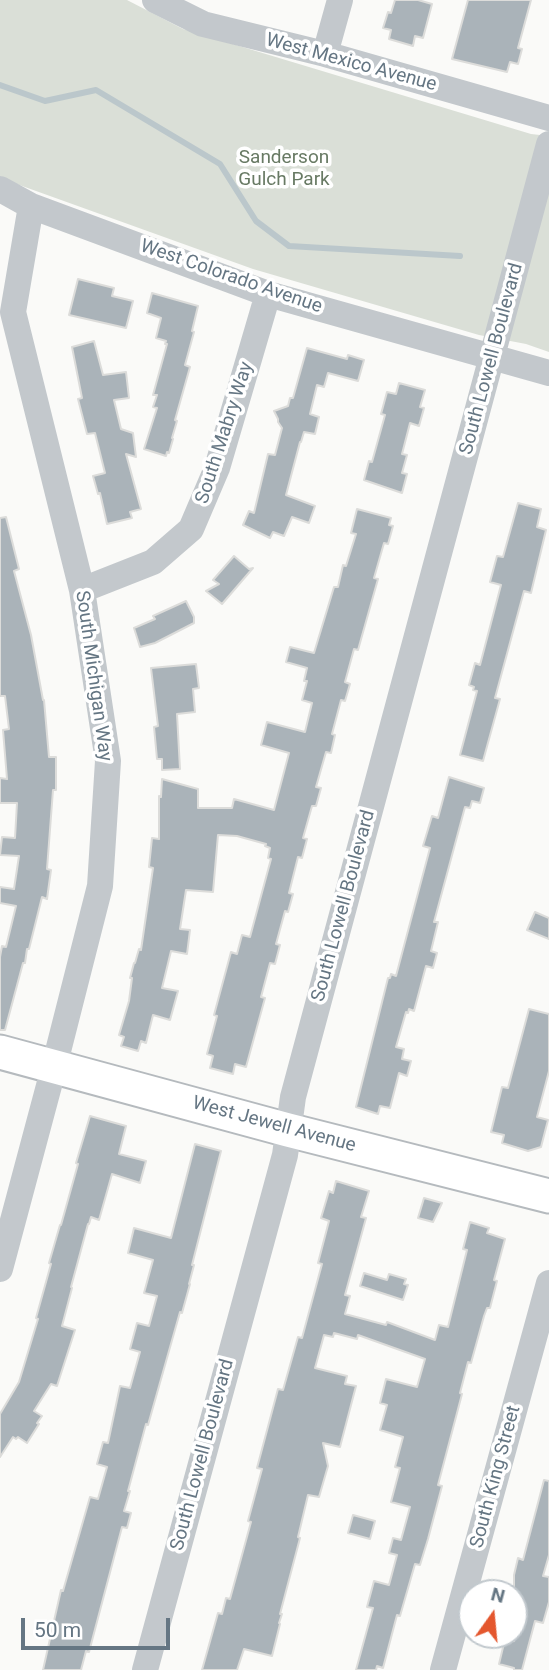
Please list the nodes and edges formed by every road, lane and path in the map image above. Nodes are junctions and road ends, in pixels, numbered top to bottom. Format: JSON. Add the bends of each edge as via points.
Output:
{"nodes":[{"id":1,"x":155,"y":0,"type":"edge"},
{"id":2,"x":340,"y":0,"type":"edge"},
{"id":3,"x":326,"y":54,"type":"junction"},
{"id":4,"x":549,"y":118,"type":"edge"},
{"id":5,"x":549,"y":144,"type":"edge"},
{"id":6,"x":0,"y":189,"type":"edge"},
{"id":7,"x":31,"y":206,"type":"junction"},
{"id":8,"x":268,"y":294,"type":"junction"},
{"id":9,"x":493,"y":356,"type":"junction"},
{"id":10,"x":549,"y":373,"type":"edge"},
{"id":11,"x":82,"y":590,"type":"junction"},
{"id":12,"x":0,"y":1052,"type":"edge"},
{"id":13,"x":54,"y":1067,"type":"junction"},
{"id":14,"x":288,"y":1129,"type":"junction"},
{"id":15,"x":549,"y":1196,"type":"edge"},
{"id":16,"x":0,"y":1269,"type":"edge"},
{"id":17,"x":549,"y":1283,"type":"edge"},
{"id":18,"x":145,"y":1670,"type":"edge"},
{"id":19,"x":443,"y":1670,"type":"edge"}],
"edges":[{"from":1,"to":3,"type":"street","name":"West Mexico Avenue","via":[[203,24]]},
{"from":2,"to":3,"type":"street"},
{"from":3,"to":4,"type":"street","name":"West Mexico Avenue"},
{"from":5,"to":9,"type":"street","name":"South Lowell Boulevard"},
{"from":6,"to":7,"type":"street","name":"West Colorado Avenue"},
{"from":7,"to":8,"type":"street","name":"West Colorado Avenue"},
{"from":7,"to":11,"type":"street","name":"South Michigan Way","via":[[13,312]]},
{"from":8,"to":9,"type":"street","name":"West Colorado Avenue"},
{"from":8,"to":11,"type":"street","name":"South Mabry Way","via":[[217,468],[191,529],[153,562]]},
{"from":9,"to":10,"type":"street","name":"West Colorado Avenue"},
{"from":9,"to":14,"type":"street","name":"South Lowell Boulevard","via":[[296,1084]]},
{"from":11,"to":13,"type":"street","name":"South Michigan Way","via":[[108,761],[100,886]]},
{"from":12,"to":13,"type":"main road","name":"West Jewell Avenue"},
{"from":13,"to":14,"type":"main road","name":"West Jewell Avenue"},
{"from":13,"to":16,"type":"street","name":"South Michigan Way"},
{"from":14,"to":15,"type":"main road","name":"West Jewell Avenue"},
{"from":14,"to":18,"type":"street","name":"South Lowell Boulevard","via":[[285,1155]]},
{"from":17,"to":19,"type":"street","name":"South King Street"}]}
